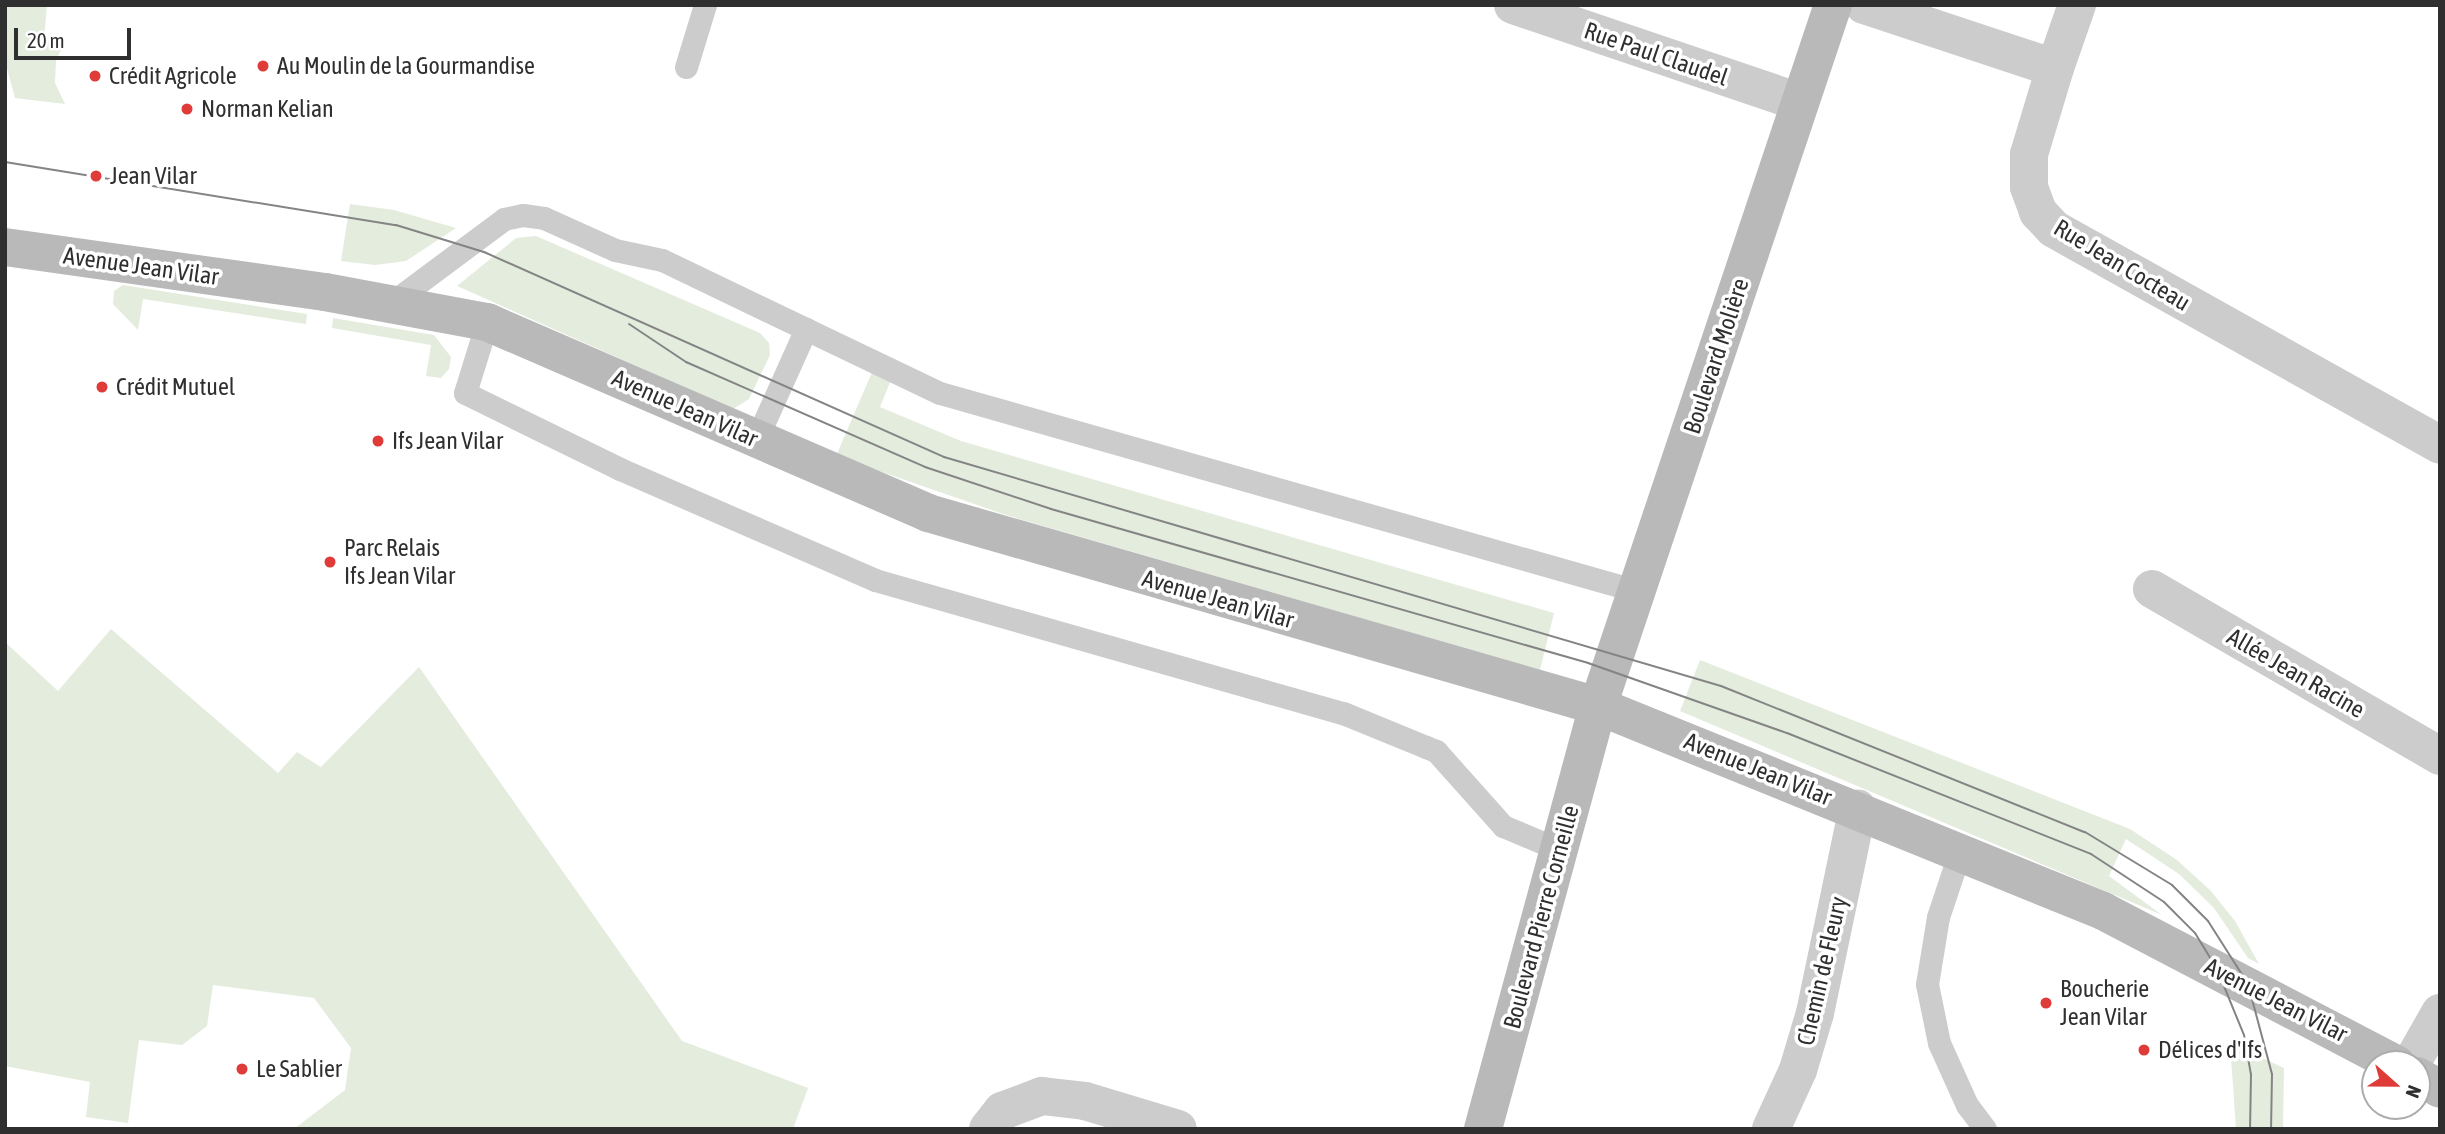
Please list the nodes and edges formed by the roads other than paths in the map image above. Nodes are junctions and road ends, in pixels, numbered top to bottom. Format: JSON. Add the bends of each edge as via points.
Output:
{"nodes":[{"id":1,"x":705,"y":5,"type":"edge"},
{"id":2,"x":1513,"y":5,"type":"edge"},
{"id":3,"x":1833,"y":5,"type":"edge"},
{"id":4,"x":1864,"y":5,"type":"edge"},
{"id":5,"x":2077,"y":5,"type":"edge"},
{"id":6,"x":686,"y":67,"type":"dead end"},
{"id":7,"x":2054,"y":68,"type":"junction"},
{"id":8,"x":1800,"y":102,"type":"junction"},
{"id":9,"x":5,"y":247,"type":"edge"},
{"id":10,"x":390,"y":304,"type":"junction"},
{"id":11,"x":487,"y":323,"type":"junction"},
{"id":12,"x":806,"y":329,"type":"junction"},
{"id":13,"x":756,"y":440,"type":"junction"},
{"id":14,"x":2440,"y":445,"type":"edge"},
{"id":15,"x":2152,"y":589,"type":"dead end"},
{"id":16,"x":1637,"y":591,"type":"junction"},
{"id":17,"x":1598,"y":706,"type":"junction"},
{"id":18,"x":2440,"y":756,"type":"edge"},
{"id":19,"x":1858,"y":808,"type":"junction"},
{"id":20,"x":1560,"y":850,"type":"junction"},
{"id":21,"x":1960,"y":850,"type":"junction"},
{"id":22,"x":2440,"y":1013,"type":"edge"},
{"id":23,"x":2369,"y":1050,"type":"edge"},
{"id":24,"x":2419,"y":1050,"type":"edge"},
{"id":25,"x":988,"y":1129,"type":"edge"},
{"id":26,"x":1178,"y":1129,"type":"edge"},
{"id":27,"x":1483,"y":1129,"type":"edge"},
{"id":28,"x":1771,"y":1129,"type":"edge"},
{"id":29,"x":1984,"y":1129,"type":"edge"}],
"edges":[{"from":1,"to":6,"type":"lane"},
{"from":2,"to":8,"type":"street","name":"Rue Paul Claudel"},
{"from":3,"to":8,"type":"main road","name":"Boulevard Molière"},
{"from":4,"to":7,"type":"street"},
{"from":5,"to":7,"type":"street","name":"Rue Jean Cocteau"},
{"from":7,"to":14,"type":"street","name":"Rue Jean Cocteau","via":[[2029,154],[2029,187],[2038,212],[2054,229]]},
{"from":8,"to":16,"type":"main road","name":"Boulevard Molière"},
{"from":9,"to":10,"type":"main road","name":"Avenue Jean Vilar"},
{"from":10,"to":11,"type":"main road","name":"Avenue Jean Vilar"},
{"from":10,"to":12,"type":"lane","via":[[504,219],[523,215],[544,218],[615,250],[662,260]]},
{"from":11,"to":13,"type":"main road","name":"Avenue Jean Vilar"},
{"from":11,"to":20,"type":"lane","via":[[465,393],[620,469],[875,580],[1343,713],[1436,751],[1503,826]]},
{"from":12,"to":13,"type":"lane"},
{"from":12,"to":16,"type":"lane","via":[[940,393]]},
{"from":13,"to":17,"type":"main road","name":"Avenue Jean Vilar","via":[[929,513]]},
{"from":15,"to":18,"type":"street","name":"Allée Jean Racine"},
{"from":16,"to":17,"type":"main road","name":"Boulevard Molière"},
{"from":17,"to":19,"type":"main road","name":"Avenue Jean Vilar"},
{"from":17,"to":20,"type":"main road","name":"Boulevard Pierre Corneille"},
{"from":19,"to":21,"type":"main road","name":"Avenue Jean Vilar"},
{"from":19,"to":28,"type":"street","name":"Chemin de Fleury","via":[[1815,1013],[1798,1070]]},
{"from":20,"to":27,"type":"main road","name":"Boulevard Pierre Corneille"},
{"from":21,"to":23,"type":"main road","name":"Avenue Jean Vilar","via":[[2103,911]]},
{"from":21,"to":29,"type":"lane","via":[[1938,917],[1927,984],[1939,1043],[1967,1105]]},
{"from":22,"to":24,"type":"street"},
{"from":25,"to":26,"type":"street","via":[[1002,1111],[1042,1096],[1085,1101]]}]}
